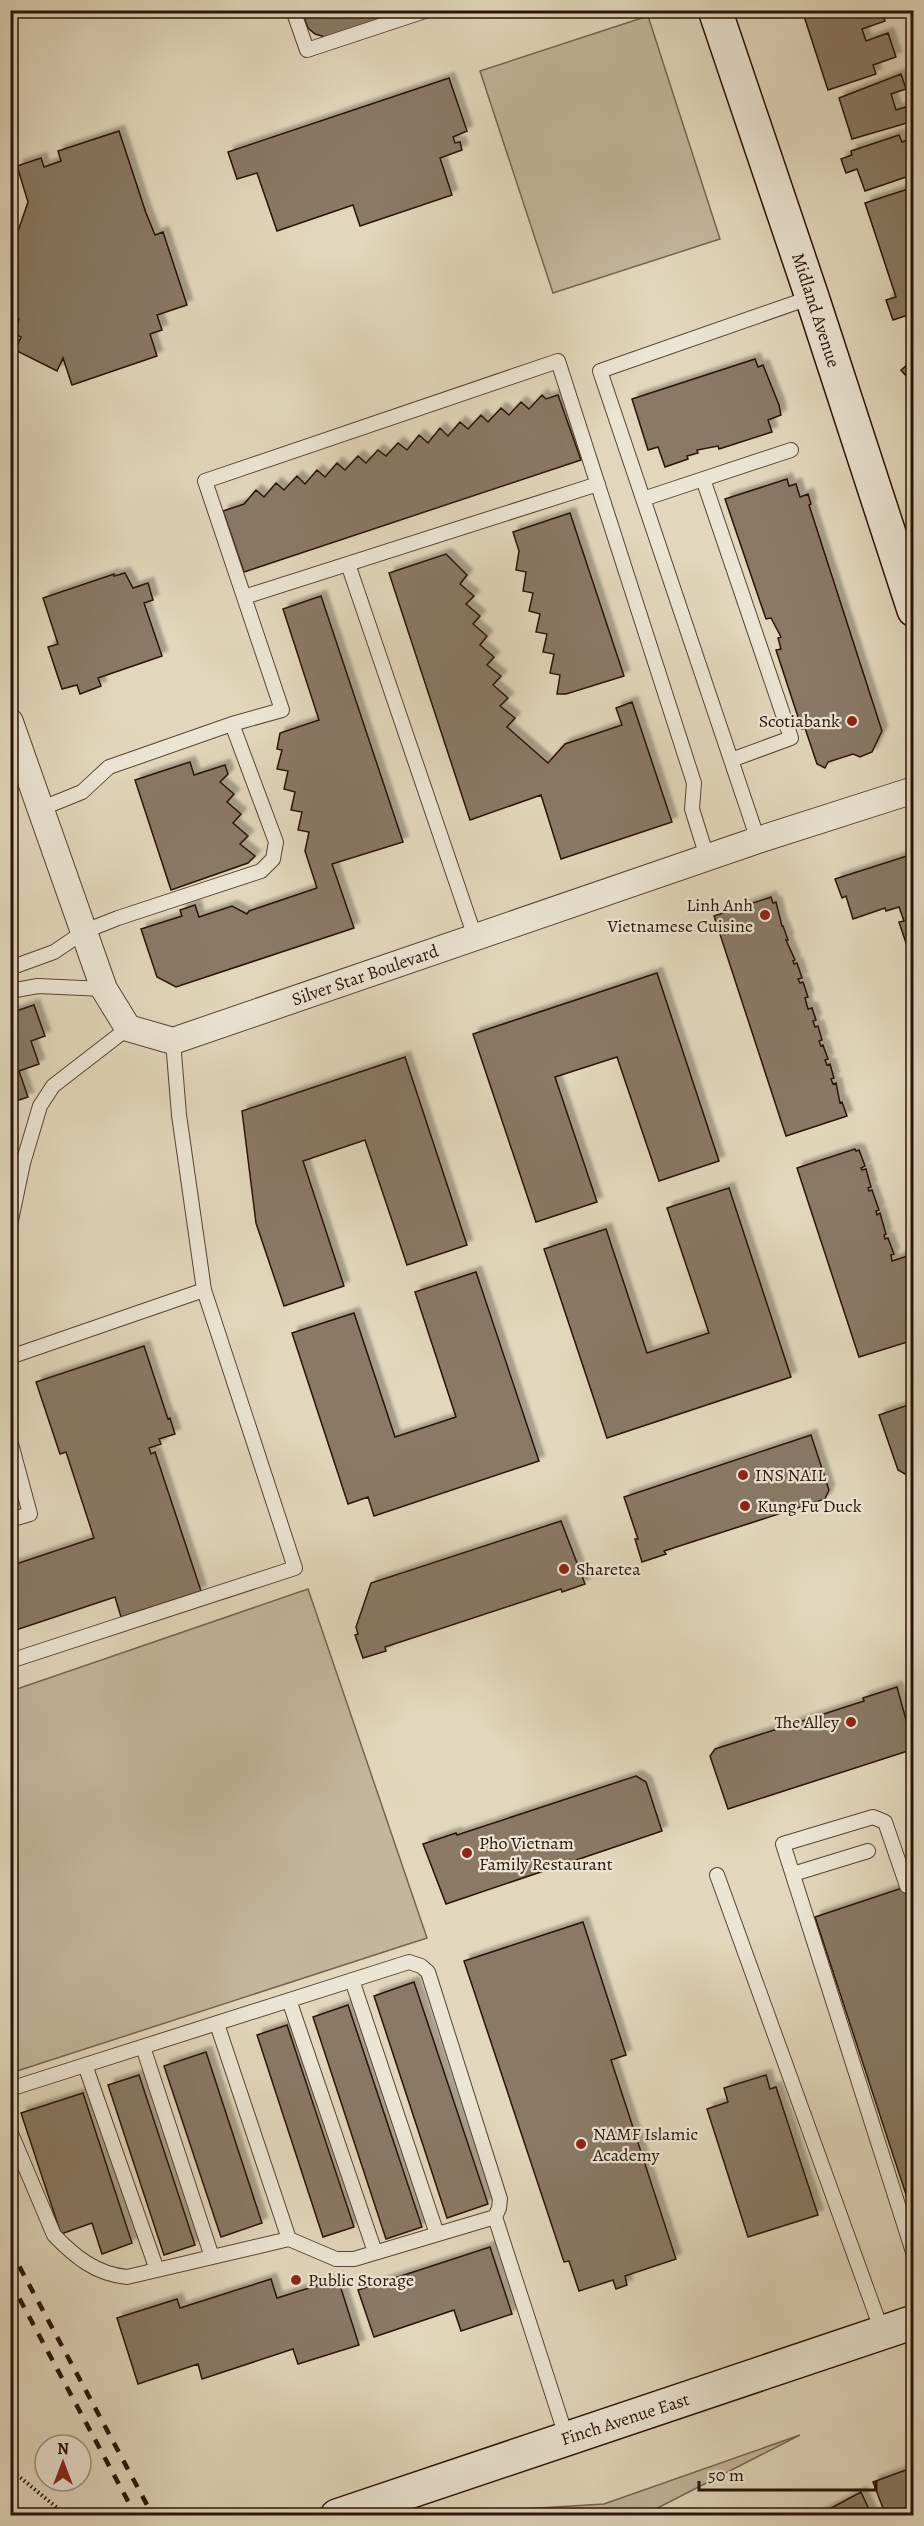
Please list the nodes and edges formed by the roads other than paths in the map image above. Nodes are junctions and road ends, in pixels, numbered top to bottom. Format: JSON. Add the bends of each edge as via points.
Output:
{"nodes":[{"id":1,"x":293,"y":10,"type":"edge"},
{"id":2,"x":428,"y":10,"type":"edge"},
{"id":3,"x":715,"y":10,"type":"edge"},
{"id":4,"x":812,"y":297,"type":"junction"},
{"id":5,"x":791,"y":450,"type":"dead end"},
{"id":6,"x":703,"y":479,"type":"junction"},
{"id":7,"x":598,"y":484,"type":"junction"},
{"id":8,"x":643,"y":499,"type":"junction"},
{"id":9,"x":348,"y":564,"type":"junction"},
{"id":10,"x":910,"y":589,"type":"edge"},
{"id":11,"x":244,"y":597,"type":"junction"},
{"id":12,"x":232,"y":724,"type":"junction"},
{"id":13,"x":12,"y":729,"type":"edge"},
{"id":14,"x":731,"y":760,"type":"junction"},
{"id":15,"x":19,"y":775,"type":"edge"},
{"id":16,"x":914,"y":790,"type":"edge"},
{"id":17,"x":40,"y":809,"type":"junction"},
{"id":18,"x":758,"y":840,"type":"junction"},
{"id":19,"x":707,"y":857,"type":"junction"},
{"id":20,"x":85,"y":931,"type":"junction"},
{"id":21,"x":476,"y":937,"type":"junction"},
{"id":22,"x":10,"y":968,"type":"edge"},
{"id":23,"x":104,"y":989,"type":"junction"},
{"id":24,"x":10,"y":992,"type":"edge"},
{"id":25,"x":128,"y":1028,"type":"junction"},
{"id":26,"x":173,"y":1041,"type":"junction"},
{"id":27,"x":17,"y":1162,"type":"edge"},
{"id":28,"x":10,"y":1225,"type":"edge"},
{"id":29,"x":204,"y":1290,"type":"junction"},
{"id":30,"x":10,"y":1357,"type":"edge"},
{"id":31,"x":10,"y":1440,"type":"edge"},
{"id":32,"x":10,"y":1520,"type":"edge"},
{"id":33,"x":10,"y":1661,"type":"edge"},
{"id":34,"x":868,"y":1851,"type":"dead end"},
{"id":35,"x":792,"y":1874,"type":"junction"},
{"id":36,"x":717,"y":1875,"type":"dead end"},
{"id":37,"x":907,"y":1886,"type":"dead end"},
{"id":38,"x":352,"y":1980,"type":"junction"},
{"id":39,"x":289,"y":2000,"type":"junction"},
{"id":40,"x":217,"y":2024,"type":"junction"},
{"id":41,"x":143,"y":2047,"type":"junction"},
{"id":42,"x":85,"y":2065,"type":"junction"},
{"id":43,"x":10,"y":2091,"type":"edge"},
{"id":44,"x":10,"y":2131,"type":"edge"},
{"id":45,"x":495,"y":2217,"type":"junction"},
{"id":46,"x":437,"y":2234,"type":"junction"},
{"id":47,"x":289,"y":2239,"type":"junction"},
{"id":48,"x":375,"y":2252,"type":"junction"},
{"id":49,"x":914,"y":2255,"type":"edge"},
{"id":50,"x":212,"y":2257,"type":"junction"},
{"id":51,"x":157,"y":2270,"type":"junction"},
{"id":52,"x":914,"y":2322,"type":"edge"},
{"id":53,"x":883,"y":2334,"type":"junction"},
{"id":54,"x":567,"y":2439,"type":"junction"},
{"id":55,"x":337,"y":2516,"type":"edge"}],
"edges":[{"from":1,"to":2,"type":"lane","via":[[307,50]]},
{"from":3,"to":4,"type":"main road","name":"Midland Avenue"},
{"from":4,"to":8,"type":"lane","via":[[600,371]]},
{"from":4,"to":10,"type":"main road","name":"Midland Avenue"},
{"from":5,"to":6,"type":"lane"},
{"from":6,"to":8,"type":"lane"},
{"from":6,"to":14,"type":"lane","via":[[791,738]]},
{"from":7,"to":9,"type":"lane"},
{"from":7,"to":11,"type":"lane","via":[[558,361],[205,481]]},
{"from":7,"to":19,"type":"lane","via":[[694,783],[692,809]]},
{"from":8,"to":14,"type":"lane"},
{"from":9,"to":11,"type":"lane"},
{"from":9,"to":21,"type":"lane"},
{"from":11,"to":12,"type":"lane","via":[[282,710]]},
{"from":12,"to":17,"type":"lane","via":[[110,767],[82,792]]},
{"from":12,"to":20,"type":"lane","via":[[276,842],[273,859],[261,871]]},
{"from":13,"to":15,"type":"street"},
{"from":14,"to":18,"type":"lane"},
{"from":15,"to":17,"type":"street"},
{"from":16,"to":18,"type":"street","name":"Silver Star Boulevard"},
{"from":17,"to":20,"type":"street"},
{"from":18,"to":19,"type":"street","name":"Silver Star Boulevard"},
{"from":19,"to":21,"type":"street","name":"Silver Star Boulevard"},
{"from":20,"to":22,"type":"lane","via":[[54,952]]},
{"from":20,"to":23,"type":"street"},
{"from":21,"to":26,"type":"street","name":"Silver Star Boulevard"},
{"from":23,"to":24,"type":"lane","via":[[38,986]]},
{"from":23,"to":25,"type":"street"},
{"from":25,"to":26,"type":"street"},
{"from":25,"to":27,"type":"lane","via":[[53,1086],[40,1106]]},
{"from":26,"to":29,"type":"lane","via":[[178,1115]]},
{"from":27,"to":28,"type":"lane"},
{"from":29,"to":30,"type":"lane"},
{"from":29,"to":33,"type":"lane","via":[[295,1568]]},
{"from":31,"to":32,"type":"lane","via":[[30,1514]]},
{"from":34,"to":35,"type":"lane"},
{"from":35,"to":37,"type":"lane","via":[[783,1844],[873,1817],[885,1822]]},
{"from":35,"to":49,"type":"lane"},
{"from":36,"to":53,"type":"lane"},
{"from":38,"to":39,"type":"lane"},
{"from":38,"to":45,"type":"lane","via":[[409,1962],[428,1972],[500,2199]]},
{"from":38,"to":46,"type":"lane"},
{"from":39,"to":40,"type":"lane"},
{"from":39,"to":48,"type":"lane"},
{"from":40,"to":41,"type":"lane"},
{"from":40,"to":47,"type":"lane"},
{"from":41,"to":42,"type":"lane"},
{"from":41,"to":50,"type":"lane"},
{"from":42,"to":43,"type":"lane"},
{"from":42,"to":51,"type":"lane"},
{"from":44,"to":51,"type":"lane","via":[[54,2235],[67,2248],[101,2272],[114,2276]]},
{"from":45,"to":46,"type":"lane"},
{"from":45,"to":54,"type":"lane"},
{"from":46,"to":48,"type":"lane"},
{"from":47,"to":48,"type":"lane","via":[[336,2259],[354,2259]]},
{"from":47,"to":50,"type":"lane"},
{"from":50,"to":51,"type":"lane"},
{"from":52,"to":53,"type":"main road","name":"Finch Avenue East"},
{"from":53,"to":54,"type":"main road","name":"Finch Avenue East"},
{"from":54,"to":55,"type":"main road","name":"Finch Avenue East"}]}
